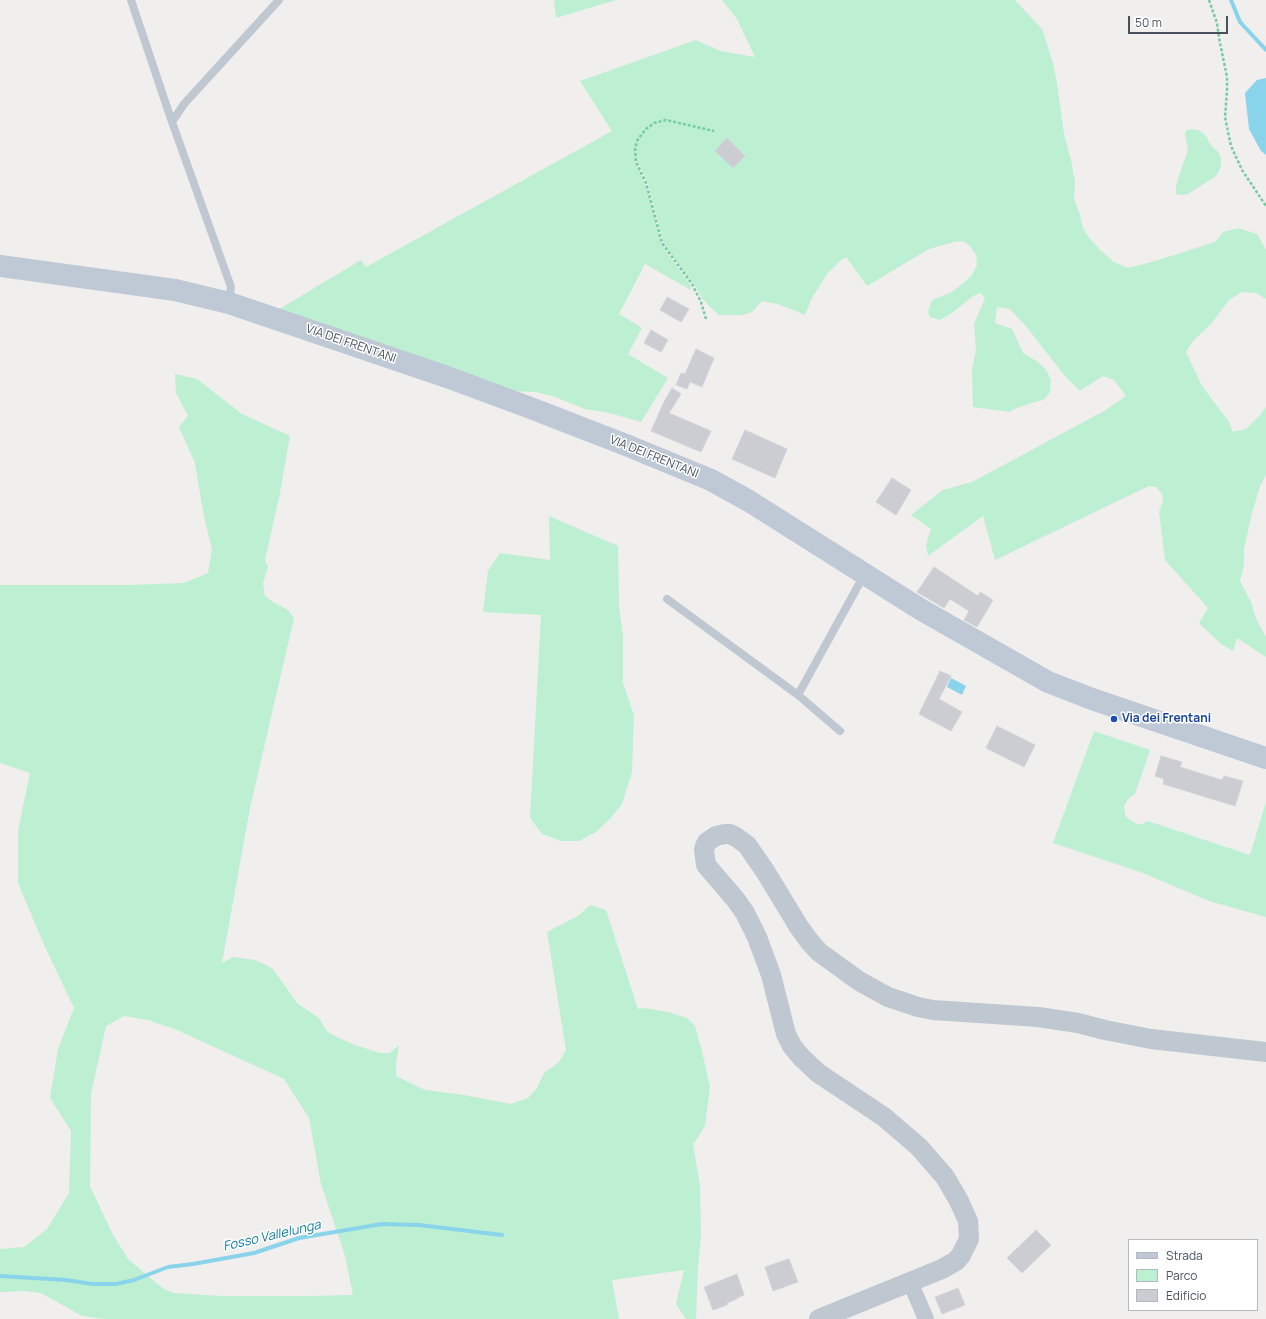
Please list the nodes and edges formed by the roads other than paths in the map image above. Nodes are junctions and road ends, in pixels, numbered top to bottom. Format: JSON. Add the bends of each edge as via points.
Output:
{"nodes":[{"id":1,"x":131,"y":0,"type":"edge"},
{"id":2,"x":279,"y":0,"type":"edge"},
{"id":3,"x":172,"y":122,"type":"junction"},
{"id":4,"x":0,"y":266,"type":"edge"},
{"id":5,"x":229,"y":303,"type":"junction"},
{"id":6,"x":865,"y":574,"type":"junction"},
{"id":7,"x":667,"y":599,"type":"dead end"},
{"id":8,"x":798,"y":695,"type":"junction"},
{"id":9,"x":840,"y":731,"type":"dead end"},
{"id":10,"x":1266,"y":758,"type":"edge"},
{"id":11,"x":1266,"y":1052,"type":"edge"},
{"id":12,"x":910,"y":1282,"type":"junction"},
{"id":13,"x":818,"y":1319,"type":"edge"},
{"id":14,"x":926,"y":1319,"type":"edge"}],
"edges":[{"from":1,"to":3,"type":"lane"},
{"from":2,"to":3,"type":"lane","via":[[184,104]]},
{"from":3,"to":5,"type":"lane","via":[[231,287]]},
{"from":4,"to":5,"type":"main road","name":"VIA DEI FRENTANI","via":[[175,290]]},
{"from":5,"to":6,"type":"main road","name":"VIA DEI FRENTANI","via":[[447,377],[681,467],[749,501]]},
{"from":6,"to":8,"type":"lane"},
{"from":6,"to":10,"type":"main road","name":"VIA DEI FRENTANI","via":[[920,609],[1048,682]]},
{"from":7,"to":8,"type":"lane"},
{"from":8,"to":9,"type":"lane"},
{"from":11,"to":12,"type":"street","via":[[1151,1039],[1038,1017],[933,1010],[888,997],[840,968],[810,942],[747,846],[730,834],[711,838],[704,850],[706,865],[736,900],[757,937],[786,1034],[792,1046],[818,1073],[884,1116],[913,1142],[945,1177],[964,1211],[968,1221],[969,1239],[961,1255],[942,1269]]},
{"from":12,"to":13,"type":"street"},
{"from":12,"to":14,"type":"street"}]}
